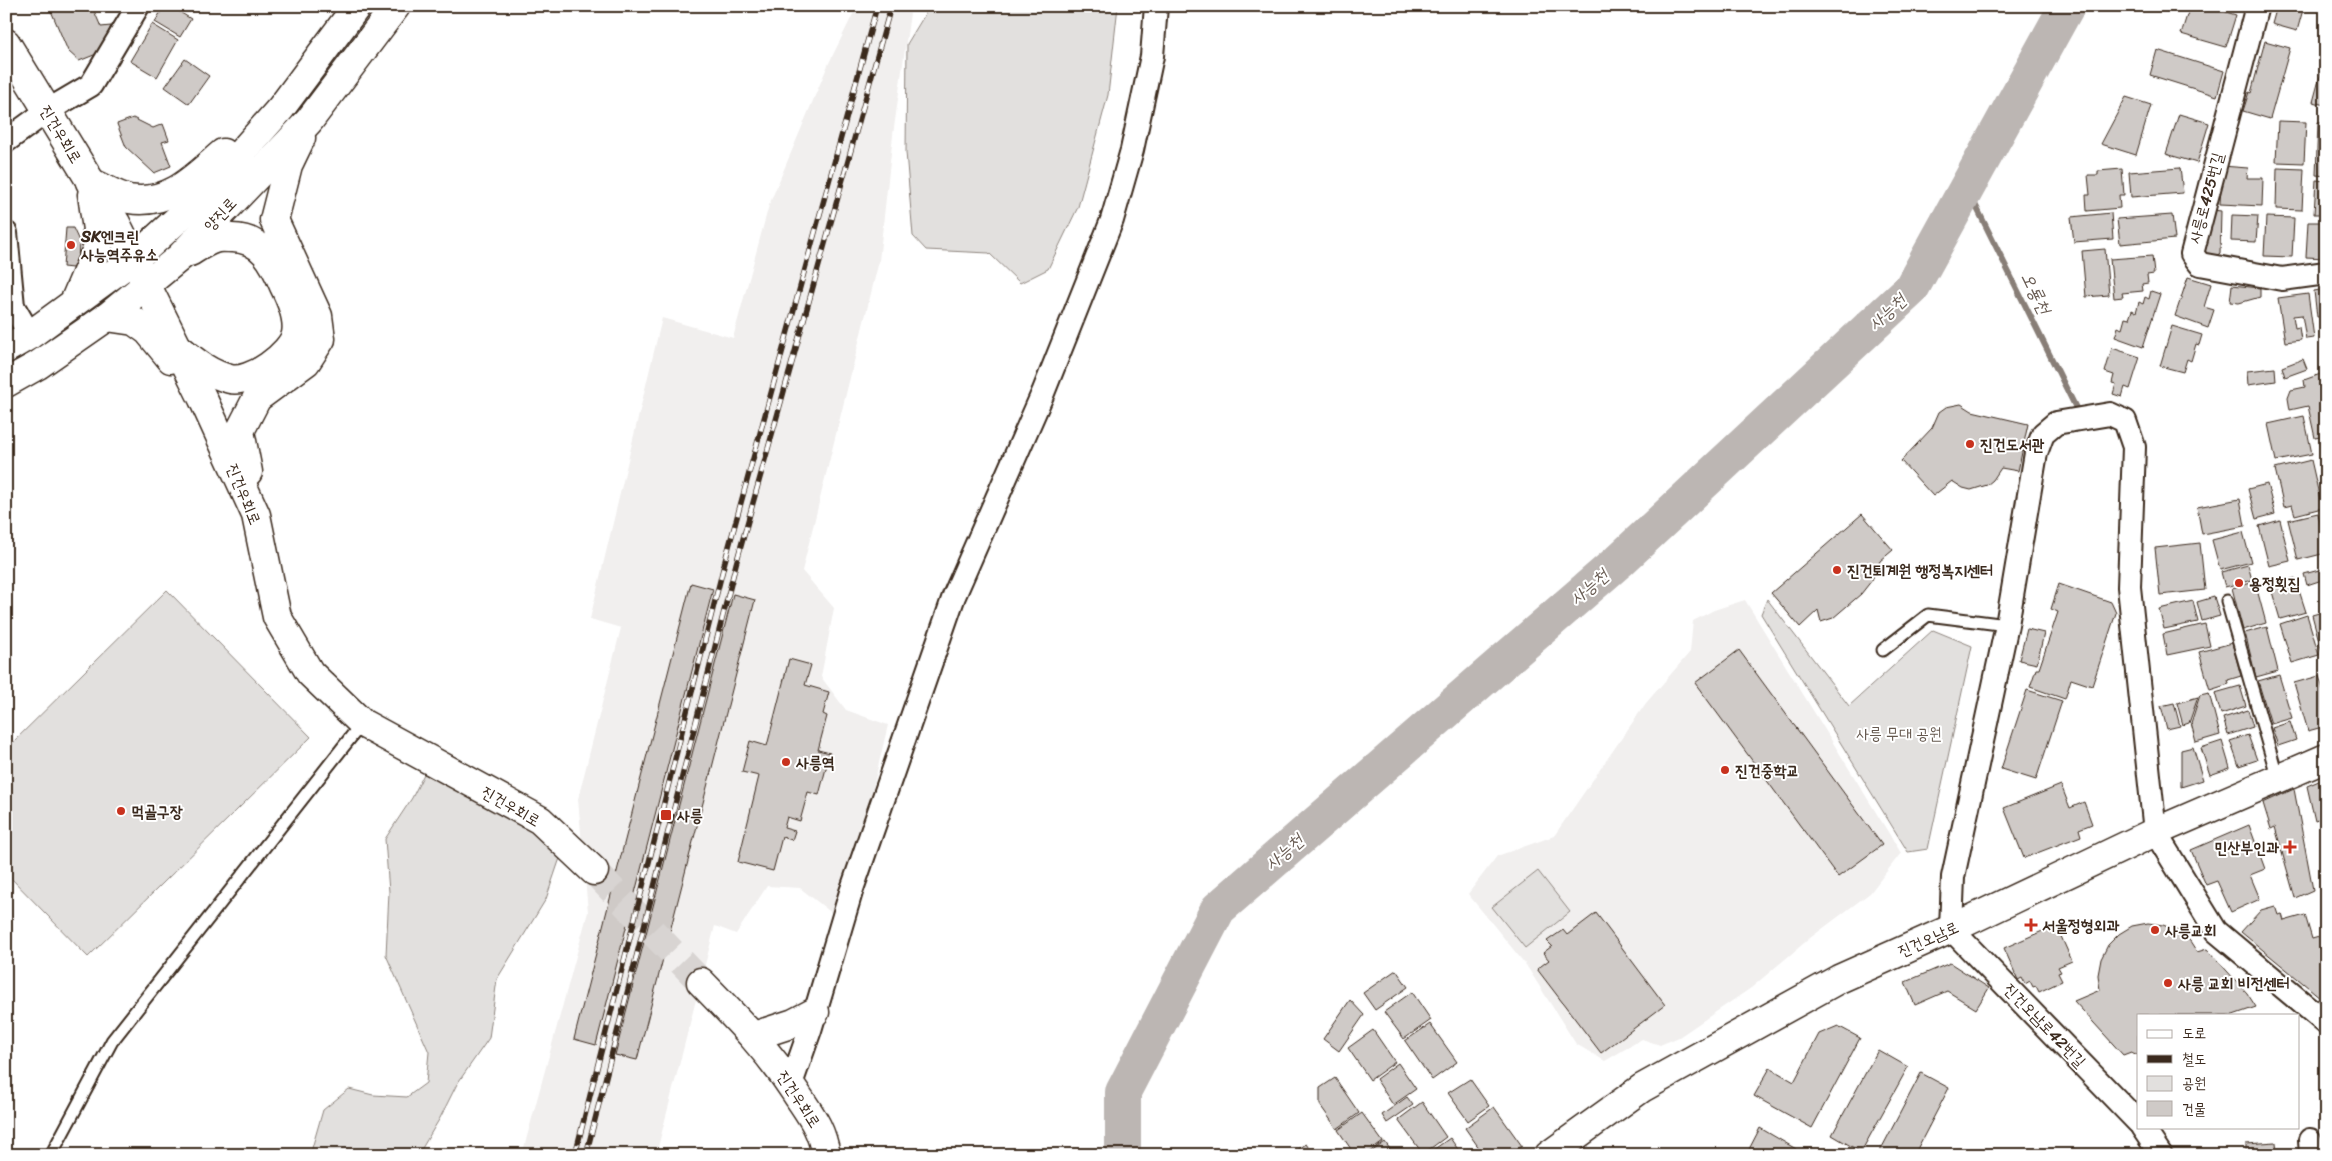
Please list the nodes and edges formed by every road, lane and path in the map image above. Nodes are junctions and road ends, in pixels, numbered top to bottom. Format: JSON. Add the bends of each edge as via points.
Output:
{"nodes":[{"id":1,"x":138,"y":6,"type":"edge"},
{"id":2,"x":357,"y":6,"type":"edge"},
{"id":3,"x":396,"y":6,"type":"edge"},
{"id":4,"x":1156,"y":6,"type":"edge"},
{"id":5,"x":2257,"y":6,"type":"edge"},
{"id":6,"x":6,"y":43,"type":"edge"},
{"id":7,"x":47,"y":111,"type":"junction"},
{"id":8,"x":309,"y":121,"type":"junction"},
{"id":9,"x":262,"y":129,"type":"junction"},
{"id":10,"x":6,"y":141,"type":"edge"},
{"id":11,"x":90,"y":182,"type":"junction"},
{"id":12,"x":6,"y":233,"type":"edge"},
{"id":13,"x":180,"y":256,"type":"junction"},
{"id":14,"x":134,"y":258,"type":"junction"},
{"id":15,"x":2326,"y":272,"type":"edge"},
{"id":16,"x":147,"y":284,"type":"junction"},
{"id":17,"x":75,"y":302,"type":"junction"},
{"id":18,"x":107,"y":317,"type":"junction"},
{"id":19,"x":30,"y":335,"type":"junction"},
{"id":20,"x":178,"y":348,"type":"junction"},
{"id":21,"x":6,"y":349,"type":"edge"},
{"id":22,"x":6,"y":383,"type":"edge"},
{"id":23,"x":203,"y":399,"type":"junction"},
{"id":24,"x":256,"y":515,"type":"junction"},
{"id":25,"x":2227,"y":601,"type":"dead end"},
{"id":26,"x":2007,"y":626,"type":"junction"},
{"id":27,"x":1883,"y":650,"type":"dead end"},
{"id":28,"x":362,"y":723,"type":"junction"},
{"id":29,"x":2326,"y":758,"type":"edge"},
{"id":30,"x":2278,"y":778,"type":"junction"},
{"id":31,"x":2155,"y":832,"type":"junction"},
{"id":32,"x":594,"y":871,"type":"tunnel mouth"},
{"id":33,"x":1952,"y":929,"type":"junction"},
{"id":34,"x":701,"y":982,"type":"tunnel mouth"},
{"id":35,"x":815,"y":1012,"type":"junction"},
{"id":36,"x":2326,"y":1022,"type":"edge"},
{"id":37,"x":754,"y":1036,"type":"junction"},
{"id":38,"x":791,"y":1084,"type":"junction"},
{"id":39,"x":2137,"y":1121,"type":"edge"},
{"id":40,"x":2143,"y":1128,"type":"edge"},
{"id":41,"x":51,"y":1155,"type":"edge"},
{"id":42,"x":826,"y":1155,"type":"edge"},
{"id":43,"x":1549,"y":1155,"type":"edge"},
{"id":44,"x":2161,"y":1155,"type":"edge"}],
"edges":[{"from":1,"to":7,"type":"street","via":[[91,85]]},
{"from":2,"to":9,"type":"main road","name":"양진로"},
{"from":3,"to":8,"type":"main road","name":"양진로"},
{"from":4,"to":35,"type":"street","via":[[1152,56],[1132,150],[1112,220],[1039,402],[954,596],[851,892]]},
{"from":5,"to":15,"type":"street","name":"사릉로425번길","via":[[2192,254],[2200,264],[2282,279]]},
{"from":6,"to":7,"type":"main road","name":"진건우회로"},
{"from":7,"to":10,"type":"street"},
{"from":7,"to":11,"type":"main road","name":"진건우회로"},
{"from":8,"to":13,"type":"main road","name":"양진로"},
{"from":8,"to":24,"type":"main road","via":[[288,165],[274,220],[318,316],[321,339],[306,362],[257,398],[240,431]]},
{"from":9,"to":11,"type":"main road","via":[[237,141],[180,189],[154,200],[128,198]]},
{"from":9,"to":14,"type":"main road","name":"양진로","via":[[204,195]]},
{"from":11,"to":14,"type":"main road","name":"진건우회로"},
{"from":11,"to":17,"type":"main road","via":[[99,244]]},
{"from":12,"to":19,"type":"street","via":[[13,306]]},
{"from":13,"to":16,"type":"main road","name":"양진로"},
{"from":13,"to":20,"type":"main road","via":[[216,238],[242,238],[262,247],[275,264],[296,320],[296,334],[291,346],[275,362],[259,372],[232,379],[203,368]]},
{"from":14,"to":16,"type":"main road","name":"진건우회로"},
{"from":14,"to":17,"type":"main road","name":"양진로"},
{"from":16,"to":18,"type":"main road","name":"양진로"},
{"from":16,"to":20,"type":"main road","name":"진건우회로"},
{"from":17,"to":19,"type":"main road","name":"양진로"},
{"from":18,"to":22,"type":"main road","name":"양진로"},
{"from":18,"to":23,"type":"main road","via":[[134,321],[148,330]]},
{"from":19,"to":21,"type":"main road","name":"양진로"},
{"from":20,"to":23,"type":"main road","name":"진건우회로"},
{"from":23,"to":24,"type":"main road","name":"진건우회로"},
{"from":24,"to":28,"type":"main road","name":"진건우회로","via":[[277,617],[310,673]]},
{"from":25,"to":30,"type":"lane"},
{"from":26,"to":27,"type":"lane","via":[[1928,615]]},
{"from":26,"to":31,"type":"street","via":[[2036,453],[2043,434],[2056,423],[2100,415],[2110,414],[2124,421],[2134,447],[2129,587]]},
{"from":26,"to":33,"type":"street","via":[[1953,877]]},
{"from":28,"to":32,"type":"main road","name":"진건우회로","via":[[540,820]]},
{"from":28,"to":41,"type":"lane","via":[[112,1041]]},
{"from":29,"to":30,"type":"main road","name":"진건오남로"},
{"from":30,"to":31,"type":"main road","name":"진건오남로"},
{"from":31,"to":33,"type":"main road","name":"진건오남로"},
{"from":31,"to":36,"type":"street","via":[[2216,931]]},
{"from":33,"to":39,"type":"street","name":"진건오남로42번길"},
{"from":33,"to":43,"type":"main road","name":"진건오남로","via":[[1839,979],[1642,1088]]},
{"from":34,"to":37,"type":"main road","name":"진건우회로"},
{"from":35,"to":37,"type":"main road","via":[[794,1023]]},
{"from":35,"to":38,"type":"street"},
{"from":37,"to":38,"type":"main road","name":"진건우회로"},
{"from":38,"to":42,"type":"main road","name":"진건우회로","via":[[823,1134]]},
{"from":40,"to":44,"type":"street"}]}
